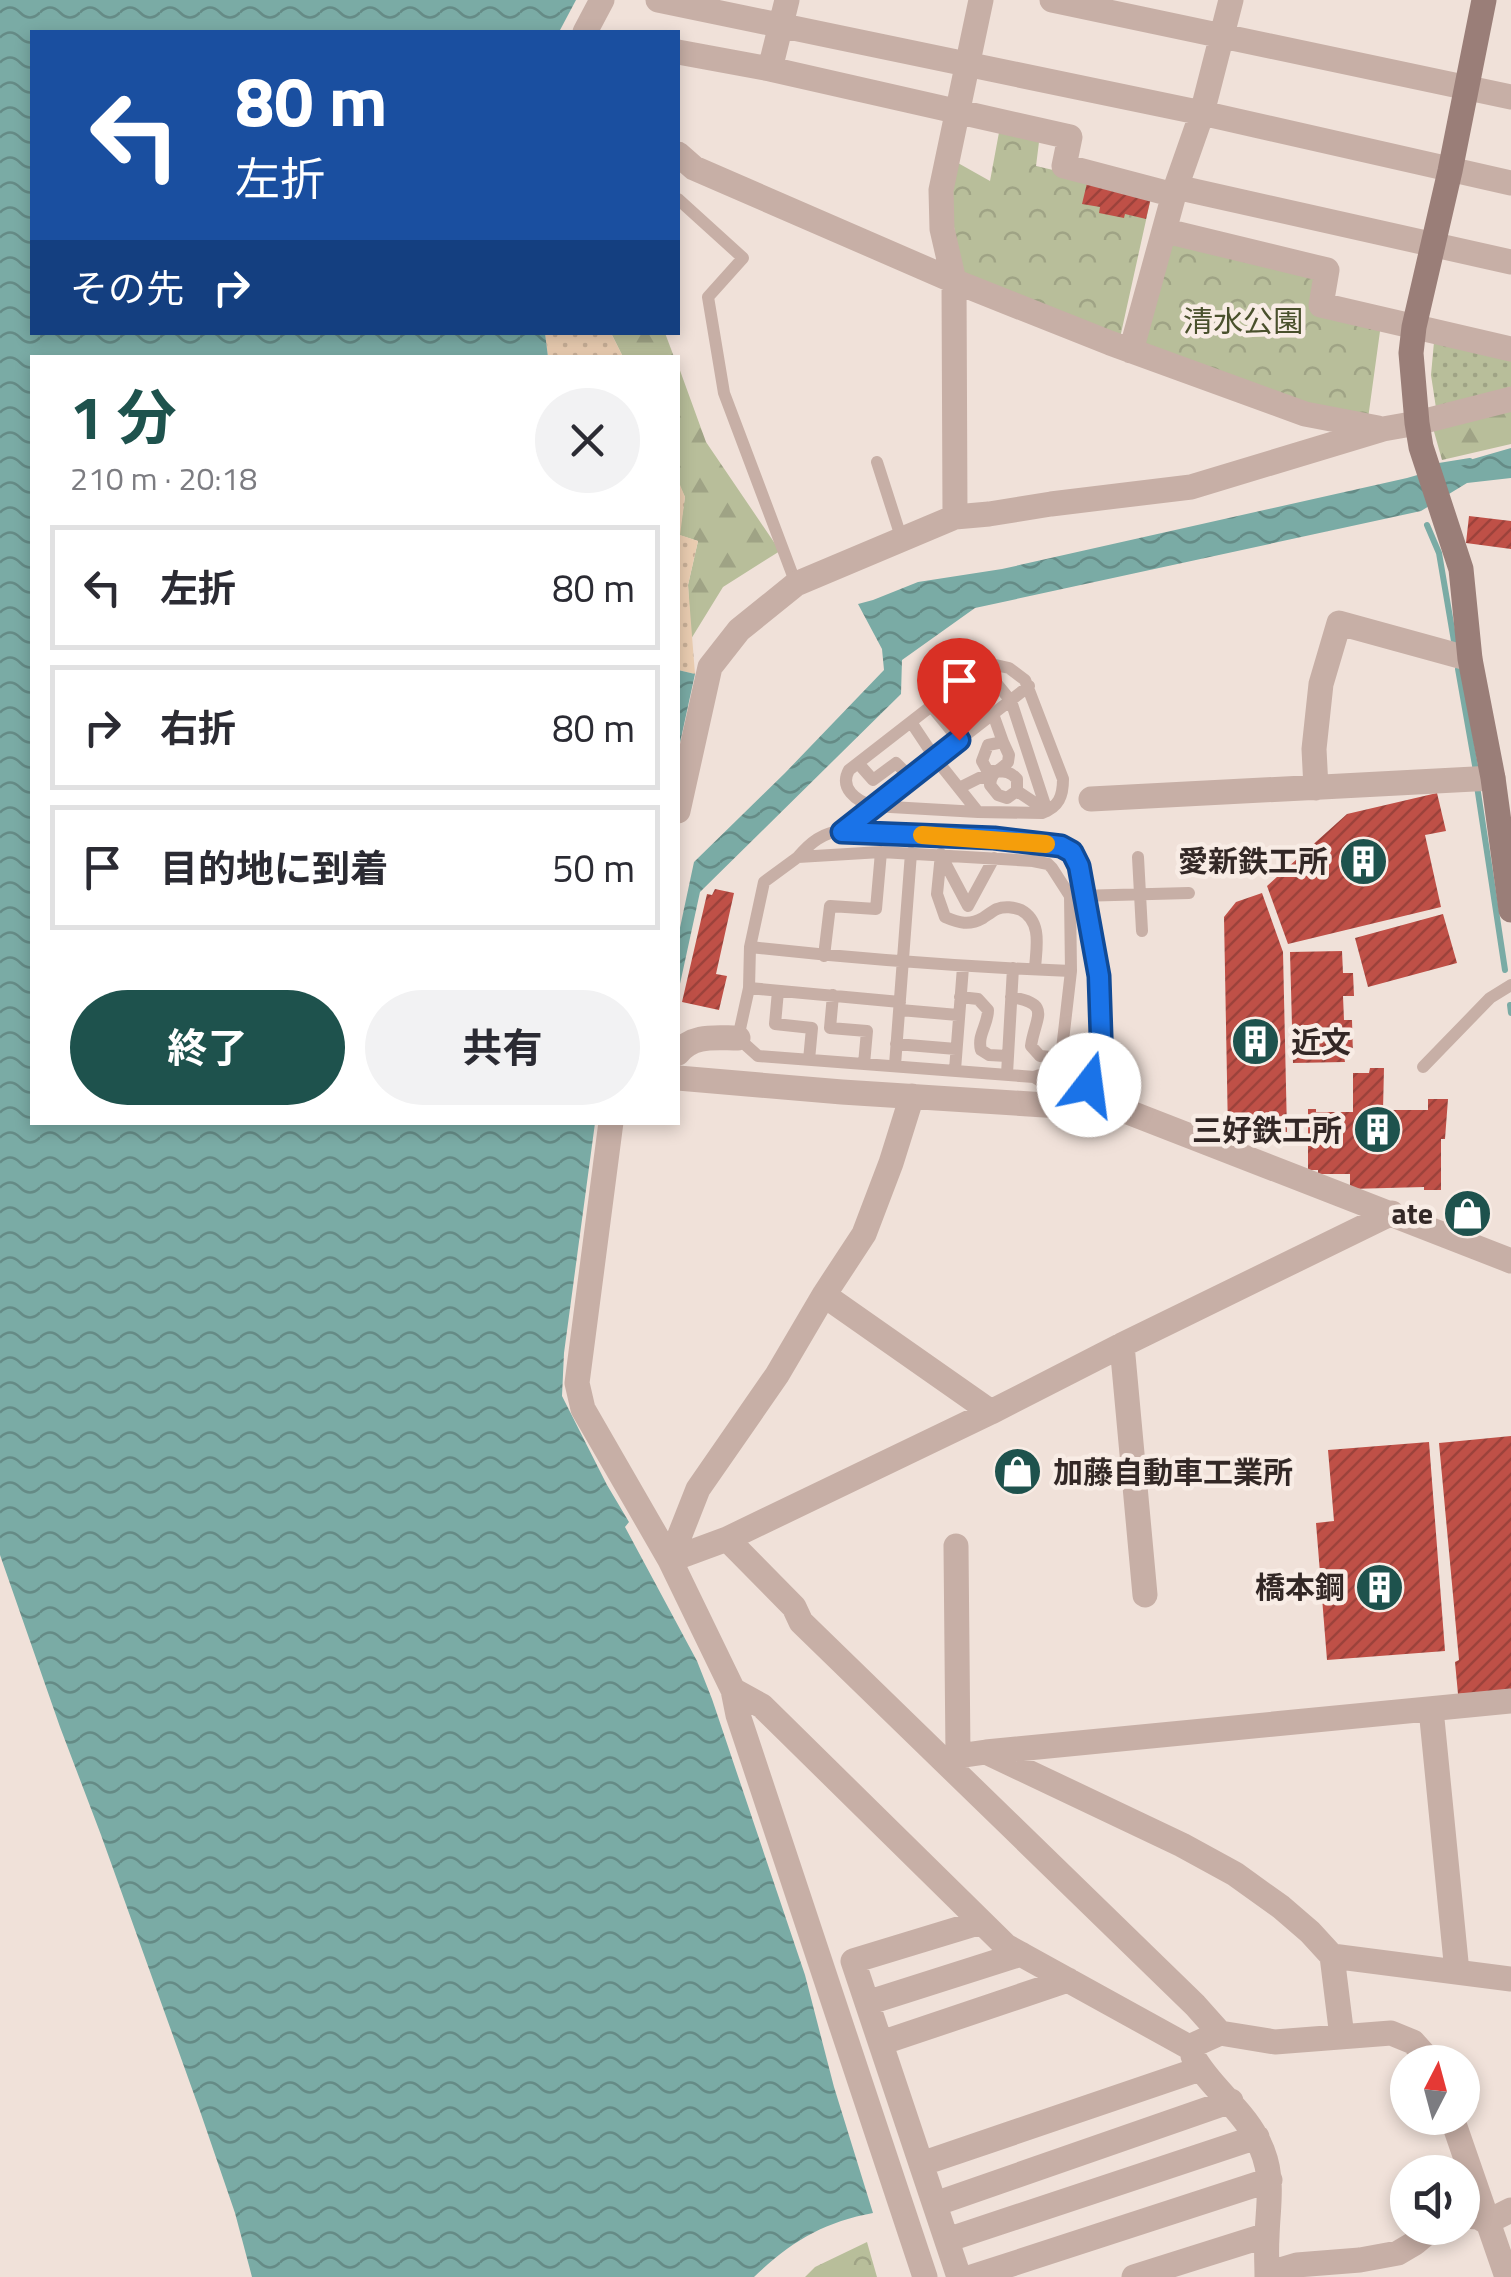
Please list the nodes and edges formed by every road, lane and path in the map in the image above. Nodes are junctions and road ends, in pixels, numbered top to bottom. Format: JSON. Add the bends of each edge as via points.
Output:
{"nodes":[{"id":1,"x":602,"y":0,"type":"edge"},
{"id":2,"x":658,"y":0,"type":"edge"},
{"id":3,"x":981,"y":0,"type":"edge"},
{"id":4,"x":1052,"y":0,"type":"edge"},
{"id":5,"x":1232,"y":0,"type":"edge"},
{"id":6,"x":1484,"y":0,"type":"edge"},
{"id":7,"x":784,"y":12,"type":"edge"},
{"id":8,"x":585,"y":30,"type":"edge"},
{"id":9,"x":1222,"y":37,"type":"junction"},
{"id":10,"x":680,"y":52,"type":"edge"},
{"id":11,"x":966,"y":65,"type":"junction"},
{"id":12,"x":770,"y":69,"type":"junction"},
{"id":13,"x":1468,"y":88,"type":"junction"},
{"id":14,"x":1511,"y":97,"type":"edge"},
{"id":15,"x":958,"y":113,"type":"junction"},
{"id":16,"x":1202,"y":114,"type":"junction"},
{"id":17,"x":680,"y":156,"type":"edge"},
{"id":18,"x":1450,"y":171,"type":"junction"},
{"id":19,"x":1511,"y":183,"type":"edge"},
{"id":20,"x":1175,"y":191,"type":"junction"},
{"id":21,"x":680,"y":200,"type":"edge"},
{"id":22,"x":1166,"y":231,"type":"junction"},
{"id":23,"x":1434,"y":246,"type":"junction"},
{"id":24,"x":1511,"y":262,"type":"edge"},
{"id":25,"x":954,"y":281,"type":"junction"},
{"id":26,"x":1414,"y":327,"type":"junction"},
{"id":27,"x":1511,"y":349,"type":"edge"},
{"id":28,"x":1132,"y":351,"type":"junction"},
{"id":29,"x":1511,"y":400,"type":"edge"},
{"id":30,"x":1417,"y":423,"type":"junction"},
{"id":31,"x":1383,"y":429,"type":"junction"},
{"id":32,"x":877,"y":462,"type":"dead end"},
{"id":33,"x":954,"y":517,"type":"junction"},
{"id":34,"x":902,"y":540,"type":"junction"},
{"id":35,"x":796,"y":584,"type":"junction"},
{"id":36,"x":1470,"y":659,"type":"junction"},
{"id":37,"x":1029,"y":686,"type":"junction"},
{"id":38,"x":947,"y":694,"type":"junction"},
{"id":39,"x":1011,"y":700,"type":"junction"},
{"id":40,"x":931,"y":706,"type":"junction"},
{"id":41,"x":993,"y":714,"type":"junction"},
{"id":42,"x":910,"y":722,"type":"junction"},
{"id":43,"x":959,"y":740,"type":"junction"},
{"id":44,"x":1004,"y":742,"type":"junction"},
{"id":45,"x":935,"y":758,"type":"junction"},
{"id":46,"x":858,"y":762,"type":"junction"},
{"id":47,"x":993,"y":774,"type":"junction"},
{"id":48,"x":910,"y":777,"type":"junction"},
{"id":49,"x":1493,"y":778,"type":"junction"},
{"id":50,"x":958,"y":788,"type":"junction"},
{"id":51,"x":1316,"y":788,"type":"junction"},
{"id":52,"x":1091,"y":799,"type":"dead end"},
{"id":53,"x":680,"y":802,"type":"edge"},
{"id":54,"x":873,"y":806,"type":"junction"},
{"id":55,"x":1046,"y":811,"type":"junction"},
{"id":56,"x":978,"y":812,"type":"junction"},
{"id":57,"x":842,"y":832,"type":"junction"},
{"id":58,"x":881,"y":852,"type":"junction"},
{"id":59,"x":911,"y":853,"type":"junction"},
{"id":60,"x":941,"y":854,"type":"junction"},
{"id":61,"x":798,"y":856,"type":"junction"},
{"id":62,"x":1138,"y":857,"type":"dead end"},
{"id":63,"x":994,"y":858,"type":"junction"},
{"id":64,"x":1189,"y":893,"type":"dead end"},
{"id":65,"x":1140,"y":894,"type":"junction"},
{"id":66,"x":1077,"y":896,"type":"junction"},
{"id":67,"x":1511,"y":910,"type":"edge"},
{"id":68,"x":1142,"y":932,"type":"dead end"},
{"id":69,"x":750,"y":947,"type":"junction"},
{"id":70,"x":824,"y":956,"type":"junction"},
{"id":71,"x":904,"y":960,"type":"junction"},
{"id":72,"x":963,"y":966,"type":"junction"},
{"id":73,"x":1014,"y":968,"type":"junction"},
{"id":74,"x":1035,"y":969,"type":"junction"},
{"id":75,"x":1071,"y":970,"type":"junction"},
{"id":76,"x":1511,"y":985,"type":"edge"},
{"id":77,"x":749,"y":988,"type":"junction"},
{"id":78,"x":778,"y":990,"type":"junction"},
{"id":79,"x":833,"y":995,"type":"junction"},
{"id":80,"x":931,"y":996,"type":"dead end"},
{"id":81,"x":960,"y":997,"type":"junction"},
{"id":82,"x":1011,"y":997,"type":"junction"},
{"id":83,"x":900,"y":1006,"type":"junction"},
{"id":84,"x":929,"y":1012,"type":"junction"},
{"id":85,"x":958,"y":1015,"type":"junction"},
{"id":86,"x":738,"y":1038,"type":"junction"},
{"id":87,"x":896,"y":1044,"type":"junction"},
{"id":88,"x":956,"y":1049,"type":"junction"},
{"id":89,"x":680,"y":1050,"type":"edge"},
{"id":90,"x":1007,"y":1056,"type":"junction"},
{"id":91,"x":1061,"y":1058,"type":"junction"},
{"id":92,"x":809,"y":1060,"type":"junction"},
{"id":93,"x":864,"y":1064,"type":"junction"},
{"id":94,"x":895,"y":1066,"type":"junction"},
{"id":95,"x":1423,"y":1067,"type":"dead end"},
{"id":96,"x":956,"y":1070,"type":"junction"},
{"id":97,"x":1008,"y":1074,"type":"junction"},
{"id":98,"x":1034,"y":1076,"type":"junction"},
{"id":99,"x":680,"y":1078,"type":"edge"},
{"id":100,"x":912,"y":1096,"type":"junction"},
{"id":101,"x":613,"y":1128,"type":"edge"},
{"id":102,"x":1392,"y":1213,"type":"junction"},
{"id":103,"x":1511,"y":1261,"type":"edge"},
{"id":104,"x":824,"y":1295,"type":"junction"},
{"id":105,"x":1122,"y":1345,"type":"junction"},
{"id":106,"x":991,"y":1412,"type":"junction"},
{"id":107,"x":727,"y":1539,"type":"junction"},
{"id":108,"x":956,"y":1546,"type":"dead end"},
{"id":109,"x":670,"y":1560,"type":"junction"},
{"id":110,"x":1145,"y":1595,"type":"dead end"},
{"id":111,"x":734,"y":1690,"type":"junction"},
{"id":112,"x":1511,"y":1700,"type":"edge"},
{"id":113,"x":1431,"y":1709,"type":"junction"},
{"id":114,"x":986,"y":1752,"type":"junction"},
{"id":115,"x":952,"y":1760,"type":"junction"},
{"id":116,"x":981,"y":1922,"type":"junction"},
{"id":117,"x":1020,"y":1954,"type":"junction"},
{"id":118,"x":1332,"y":1956,"type":"junction"},
{"id":119,"x":1458,"y":1972,"type":"junction"},
{"id":120,"x":1511,"y":1979,"type":"edge"},
{"id":121,"x":1068,"y":1980,"type":"junction"},
{"id":122,"x":868,"y":2003,"type":"junction"},
{"id":123,"x":1220,"y":2033,"type":"junction"},
{"id":124,"x":1342,"y":2036,"type":"junction"},
{"id":125,"x":880,"y":2043,"type":"junction"},
{"id":126,"x":1416,"y":2045,"type":"edge"},
{"id":127,"x":1194,"y":2058,"type":"junction"},
{"id":128,"x":1230,"y":2101,"type":"junction"},
{"id":129,"x":1257,"y":2138,"type":"junction"},
{"id":130,"x":921,"y":2164,"type":"junction"},
{"id":131,"x":1270,"y":2180,"type":"junction"},
{"id":132,"x":935,"y":2204,"type":"junction"},
{"id":133,"x":1511,"y":2210,"type":"edge"},
{"id":134,"x":1480,"y":2217,"type":"edge"},
{"id":135,"x":1480,"y":2227,"type":"edge"},
{"id":136,"x":1266,"y":2234,"type":"junction"},
{"id":137,"x":947,"y":2240,"type":"junction"},
{"id":138,"x":1411,"y":2245,"type":"edge"},
{"id":139,"x":1267,"y":2275,"type":"edge"},
{"id":140,"x":925,"y":2277,"type":"edge"},
{"id":141,"x":959,"y":2277,"type":"edge"},
{"id":142,"x":972,"y":2277,"type":"edge"},
{"id":143,"x":1134,"y":2277,"type":"edge"},
{"id":144,"x":1507,"y":2277,"type":"edge"}],
"edges":[{"from":1,"to":8,"type":"street"},
{"from":2,"to":7,"type":"street"},
{"from":3,"to":11,"type":"street"},
{"from":4,"to":9,"type":"street"},
{"from":5,"to":9,"type":"street"},
{"from":6,"to":13,"type":"street"},
{"from":7,"to":11,"type":"street"},
{"from":7,"to":12,"type":"street"},
{"from":9,"to":13,"type":"street"},
{"from":9,"to":16,"type":"street"},
{"from":10,"to":12,"type":"street"},
{"from":11,"to":15,"type":"street"},
{"from":11,"to":16,"type":"street"},
{"from":12,"to":15,"type":"street"},
{"from":13,"to":14,"type":"street"},
{"from":13,"to":18,"type":"street"},
{"from":15,"to":20,"type":"street","via":[[1070,136],[1064,166]]},
{"from":15,"to":25,"type":"street","via":[[941,190]]},
{"from":16,"to":18,"type":"street"},
{"from":16,"to":20,"type":"street"},
{"from":17,"to":25,"type":"street","via":[[694,168]]},
{"from":18,"to":19,"type":"street"},
{"from":18,"to":23,"type":"street"},
{"from":20,"to":22,"type":"street"},
{"from":20,"to":23,"type":"street"},
{"from":21,"to":35,"type":"lane","via":[[743,258],[708,297],[724,393]]},
{"from":22,"to":26,"type":"street","via":[[1327,270],[1321,305]]},
{"from":22,"to":28,"type":"street"},
{"from":23,"to":24,"type":"street"},
{"from":23,"to":26,"type":"street"},
{"from":25,"to":28,"type":"street"},
{"from":25,"to":33,"type":"street"},
{"from":26,"to":27,"type":"street"},
{"from":26,"to":30,"type":"street"},
{"from":28,"to":31,"type":"street","via":[[1305,414]]},
{"from":29,"to":30,"type":"street"},
{"from":30,"to":31,"type":"street"},
{"from":30,"to":36,"type":"street","via":[[1461,569]]},
{"from":31,"to":33,"type":"street","via":[[1191,487]]},
{"from":32,"to":34,"type":"lane"},
{"from":33,"to":34,"type":"street"},
{"from":34,"to":35,"type":"street"},
{"from":35,"to":53,"type":"street","via":[[739,630],[710,666]]},
{"from":36,"to":49,"type":"street"},
{"from":36,"to":51,"type":"street","via":[[1339,624],[1321,684]]},
{"from":37,"to":38,"type":"lane","via":[[1020,674],[991,664]]},
{"from":37,"to":39,"type":"lane"},
{"from":37,"to":55,"type":"lane","via":[[1062,779],[1059,802]]},
{"from":38,"to":39,"type":"lane","via":[[970,709],[984,688],[997,684]]},
{"from":38,"to":40,"type":"lane"},
{"from":39,"to":41,"type":"lane"},
{"from":39,"to":55,"type":"lane"},
{"from":40,"to":42,"type":"lane"},
{"from":40,"to":43,"type":"lane"},
{"from":41,"to":43,"type":"lane"},
{"from":41,"to":44,"type":"lane"},
{"from":42,"to":45,"type":"lane"},
{"from":42,"to":46,"type":"lane"},
{"from":43,"to":45,"type":"lane"},
{"from":44,"to":47,"type":"lane","via":[[1008,762]]},
{"from":44,"to":47,"type":"lane","via":[[988,744],[984,753],[984,766]]},
{"from":45,"to":48,"type":"lane"},
{"from":45,"to":50,"type":"lane"},
{"from":46,"to":48,"type":"lane","via":[[873,780],[896,763]]},
{"from":46,"to":54,"type":"lane","via":[[845,777],[846,788]]},
{"from":47,"to":50,"type":"lane"},
{"from":47,"to":55,"type":"lane","via":[[1012,773],[1017,791]]},
{"from":48,"to":54,"type":"lane"},
{"from":49,"to":51,"type":"street"},
{"from":49,"to":67,"type":"street"},
{"from":50,"to":56,"type":"lane"},
{"from":51,"to":52,"type":"street"},
{"from":54,"to":56,"type":"lane"},
{"from":54,"to":57,"type":"lane"},
{"from":55,"to":56,"type":"lane"},
{"from":57,"to":61,"type":"lane","via":[[829,832]]},
{"from":57,"to":66,"type":"lane","via":[[1061,846],[1076,856]]},
{"from":58,"to":59,"type":"lane"},
{"from":58,"to":61,"type":"lane"},
{"from":58,"to":70,"type":"lane","via":[[876,909],[830,906]]},
{"from":59,"to":60,"type":"lane"},
{"from":59,"to":71,"type":"lane"},
{"from":60,"to":63,"type":"lane"},
{"from":60,"to":63,"type":"lane","via":[[968,906]]},
{"from":60,"to":74,"type":"lane","via":[[937,894],[945,917],[961,924],[1002,908],[1024,912],[1038,935]]},
{"from":61,"to":69,"type":"lane","via":[[764,882]]},
{"from":62,"to":65,"type":"lane"},
{"from":63,"to":66,"type":"lane","via":[[1048,864]]},
{"from":64,"to":65,"type":"lane"},
{"from":65,"to":66,"type":"lane"},
{"from":65,"to":68,"type":"lane"},
{"from":66,"to":75,"type":"lane"},
{"from":66,"to":98,"type":"lane","via":[[1099,976],[1102,1066],[1089,1085],[1044,1084]]},
{"from":69,"to":70,"type":"lane"},
{"from":69,"to":77,"type":"lane"},
{"from":70,"to":71,"type":"lane"},
{"from":71,"to":72,"type":"lane"},
{"from":71,"to":83,"type":"lane"},
{"from":72,"to":73,"type":"lane"},
{"from":72,"to":81,"type":"lane"},
{"from":73,"to":74,"type":"lane"},
{"from":73,"to":82,"type":"lane"},
{"from":74,"to":75,"type":"lane"},
{"from":75,"to":91,"type":"lane"},
{"from":76,"to":95,"type":"lane"},
{"from":77,"to":78,"type":"lane"},
{"from":77,"to":86,"type":"lane"},
{"from":78,"to":79,"type":"lane"},
{"from":78,"to":92,"type":"lane","via":[[775,1024],[812,1028]]},
{"from":79,"to":83,"type":"lane"},
{"from":79,"to":93,"type":"lane","via":[[830,1028],[867,1031]]},
{"from":80,"to":84,"type":"lane"},
{"from":81,"to":85,"type":"lane"},
{"from":81,"to":90,"type":"lane","via":[[978,999],[988,1010],[982,1050]]},
{"from":82,"to":90,"type":"lane"},
{"from":82,"to":91,"type":"lane","via":[[1040,1010],[1031,1046],[1040,1056]]},
{"from":83,"to":84,"type":"lane"},
{"from":83,"to":87,"type":"lane"},
{"from":84,"to":85,"type":"lane"},
{"from":85,"to":88,"type":"lane"},
{"from":86,"to":89,"type":"street","via":[[700,1038]]},
{"from":86,"to":92,"type":"lane","via":[[758,1056]]},
{"from":87,"to":88,"type":"lane"},
{"from":87,"to":94,"type":"lane"},
{"from":88,"to":96,"type":"lane"},
{"from":90,"to":97,"type":"lane"},
{"from":91,"to":98,"type":"lane","via":[[1052,1071]]},
{"from":92,"to":93,"type":"lane"},
{"from":93,"to":94,"type":"lane"},
{"from":94,"to":96,"type":"lane"},
{"from":96,"to":97,"type":"lane"},
{"from":97,"to":98,"type":"lane"},
{"from":99,"to":100,"type":"street"},
{"from":100,"to":102,"type":"street","via":[[1122,1110]]},
{"from":100,"to":104,"type":"street","via":[[864,1234]]},
{"from":101,"to":109,"type":"street","via":[[577,1383],[582,1409]]},
{"from":102,"to":103,"type":"street"},
{"from":102,"to":105,"type":"street"},
{"from":104,"to":106,"type":"street"},
{"from":104,"to":109,"type":"street","via":[[698,1489]]},
{"from":105,"to":106,"type":"street"},
{"from":105,"to":110,"type":"street"},
{"from":106,"to":107,"type":"street"},
{"from":107,"to":109,"type":"street"},
{"from":107,"to":115,"type":"street","via":[[801,1622]]},
{"from":108,"to":115,"type":"street"},
{"from":109,"to":111,"type":"street"},
{"from":111,"to":116,"type":"street","via":[[762,1706]]},
{"from":111,"to":140,"type":"street"},
{"from":112,"to":113,"type":"street"},
{"from":113,"to":114,"type":"street"},
{"from":113,"to":119,"type":"street"},
{"from":114,"to":115,"type":"street"},
{"from":114,"to":118,"type":"street","via":[[1235,1874]]},
{"from":115,"to":123,"type":"street"},
{"from":116,"to":117,"type":"street"},
{"from":116,"to":122,"type":"street","via":[[854,1961]]},
{"from":117,"to":121,"type":"street"},
{"from":117,"to":122,"type":"street"},
{"from":118,"to":119,"type":"street"},
{"from":118,"to":124,"type":"street"},
{"from":119,"to":120,"type":"street"},
{"from":121,"to":125,"type":"street"},
{"from":121,"to":127,"type":"street"},
{"from":122,"to":125,"type":"street"},
{"from":123,"to":124,"type":"street","via":[[1275,2042]]},
{"from":123,"to":127,"type":"street"},
{"from":124,"to":126,"type":"street","via":[[1391,2033]]},
{"from":125,"to":130,"type":"street"},
{"from":127,"to":128,"type":"street"},
{"from":127,"to":130,"type":"street"},
{"from":128,"to":129,"type":"street"},
{"from":128,"to":132,"type":"street"},
{"from":129,"to":131,"type":"street"},
{"from":129,"to":137,"type":"street"},
{"from":130,"to":132,"type":"street"},
{"from":131,"to":136,"type":"street"},
{"from":131,"to":142,"type":"street"},
{"from":132,"to":137,"type":"street"},
{"from":133,"to":134,"type":"street"},
{"from":135,"to":144,"type":"street"},
{"from":136,"to":139,"type":"street"},
{"from":136,"to":143,"type":"street"},
{"from":137,"to":141,"type":"street"},
{"from":138,"to":139,"type":"street"}]}
